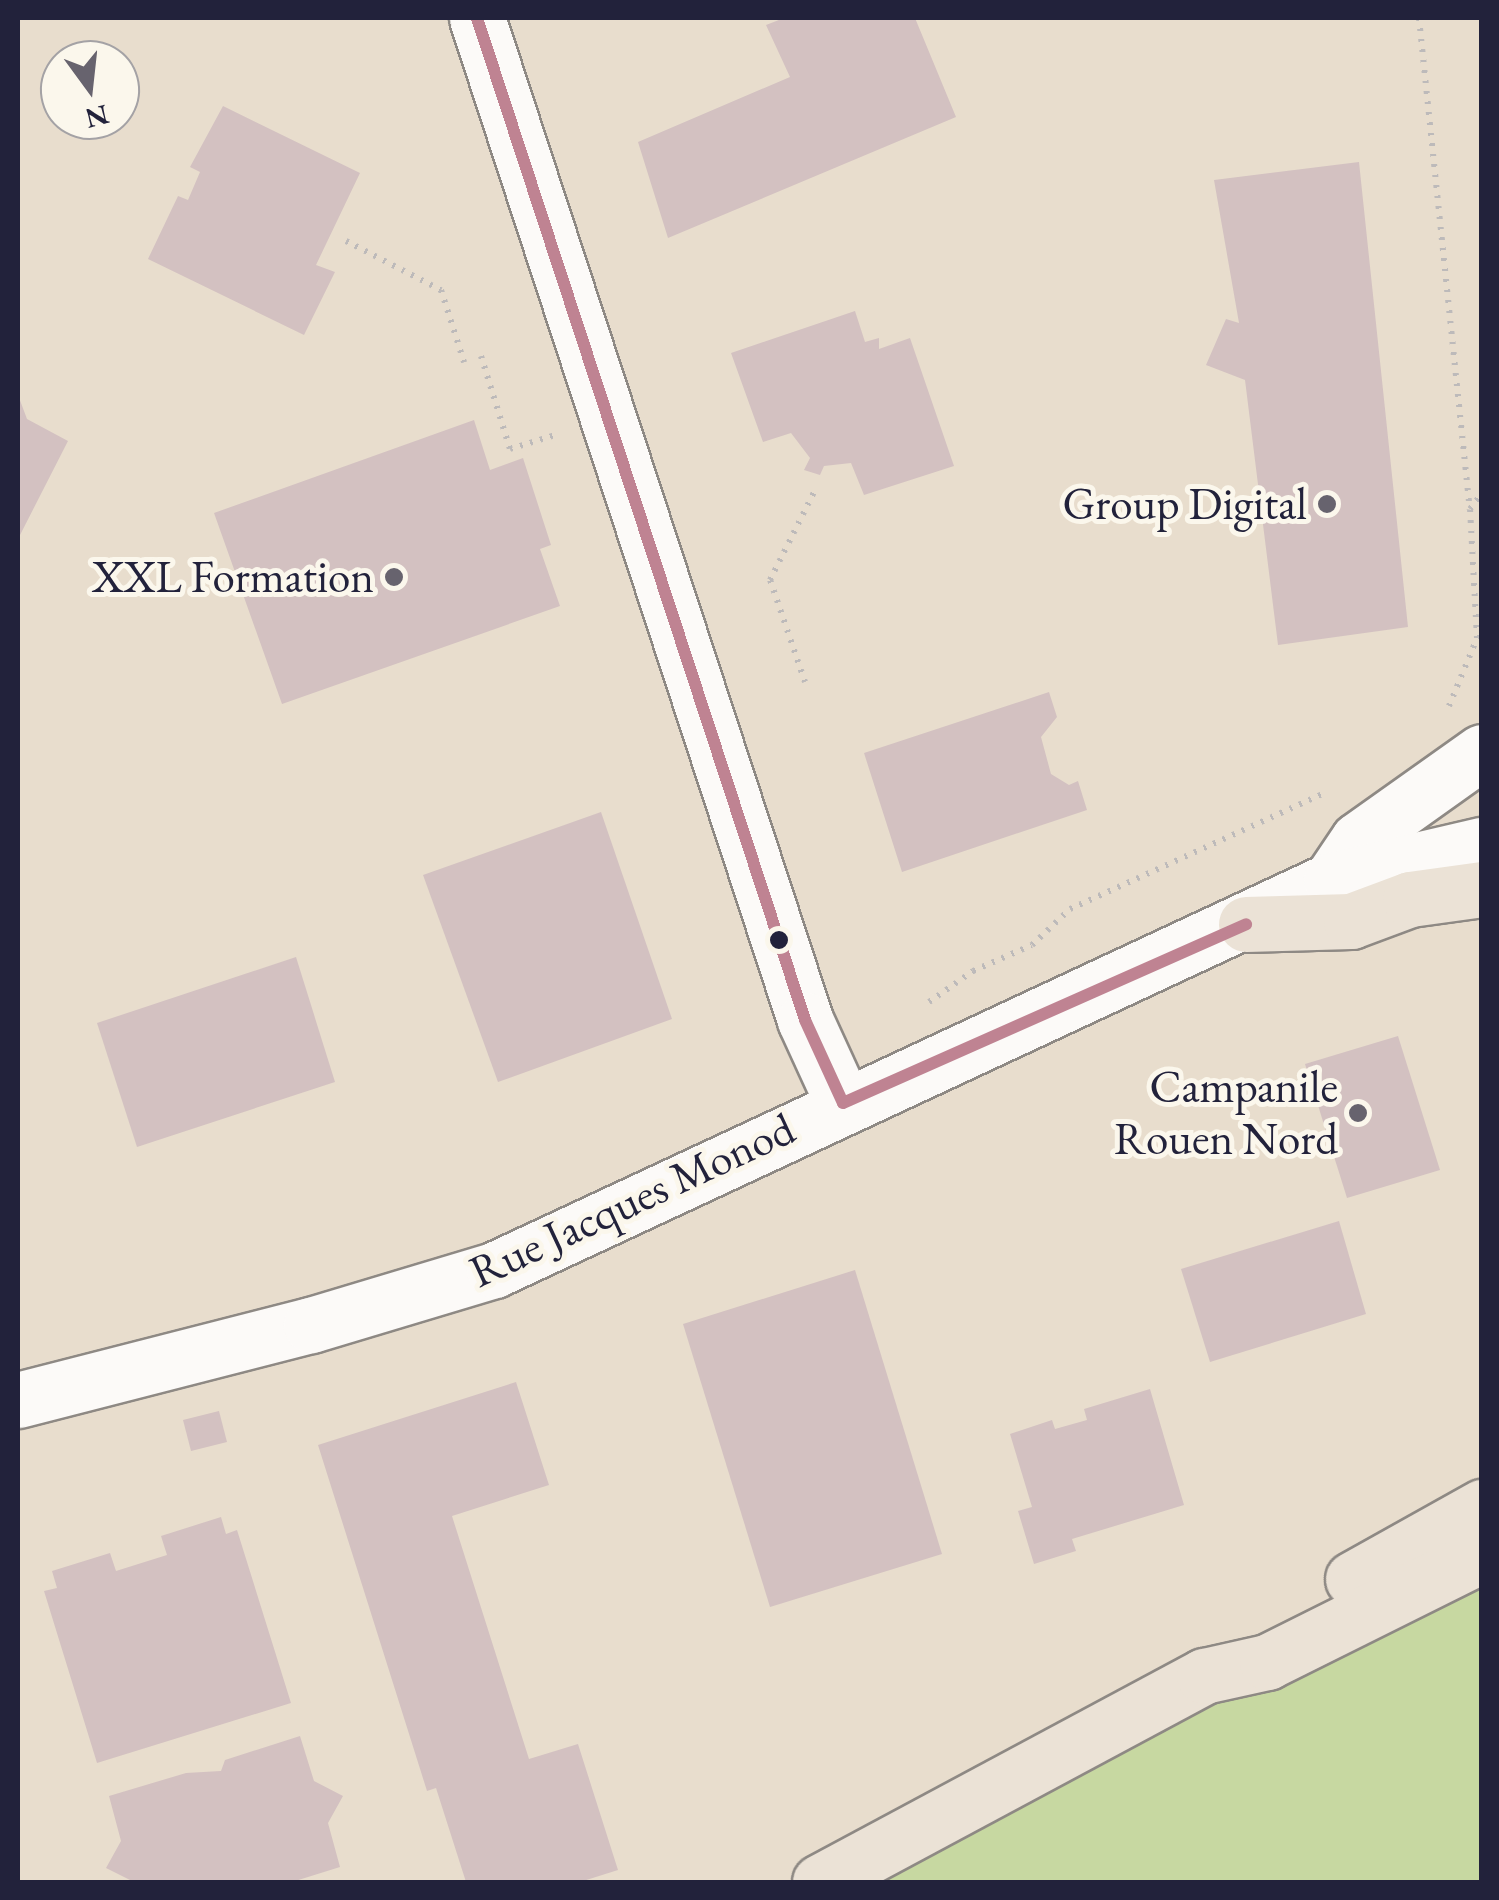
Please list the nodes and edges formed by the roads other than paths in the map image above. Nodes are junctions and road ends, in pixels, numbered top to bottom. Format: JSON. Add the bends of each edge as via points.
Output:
{"nodes":[{"id":1,"x":477,"y":18,"type":"edge"},
{"id":2,"x":1463,"y":732,"type":"edge"},
{"id":3,"x":1482,"y":845,"type":"edge"},
{"id":4,"x":1331,"y":880,"type":"junction"},
{"id":5,"x":1482,"y":889,"type":"edge"},
{"id":6,"x":1246,"y":924,"type":"junction"},
{"id":7,"x":843,"y":1103,"type":"junction"},
{"id":8,"x":18,"y":1400,"type":"edge"},
{"id":9,"x":1482,"y":1507,"type":"edge"},
{"id":10,"x":1482,"y":1555,"type":"edge"},
{"id":11,"x":1204,"y":1676,"type":"junction"},
{"id":12,"x":820,"y":1882,"type":"edge"}],
"edges":[{"from":1,"to":7,"type":"street","via":[[805,1020]]},
{"from":2,"to":4,"type":"street","name":"Rue Jacques Monod","via":[[1358,840]]},
{"from":3,"to":4,"type":"street","name":"Rue Jacques Monod"},
{"from":4,"to":6,"type":"street","name":"Rue Jacques Monod"},
{"from":5,"to":6,"type":"highway","via":[[1426,895],[1351,922]]},
{"from":6,"to":7,"type":"street","name":"Rue Jacques Monod"},
{"from":7,"to":8,"type":"street","name":"Rue Jacques Monod","via":[[494,1270]]},
{"from":9,"to":11,"type":"highway","via":[[1257,1632]]},
{"from":10,"to":11,"type":"highway","via":[[1267,1662]]},
{"from":11,"to":12,"type":"highway"}]}
